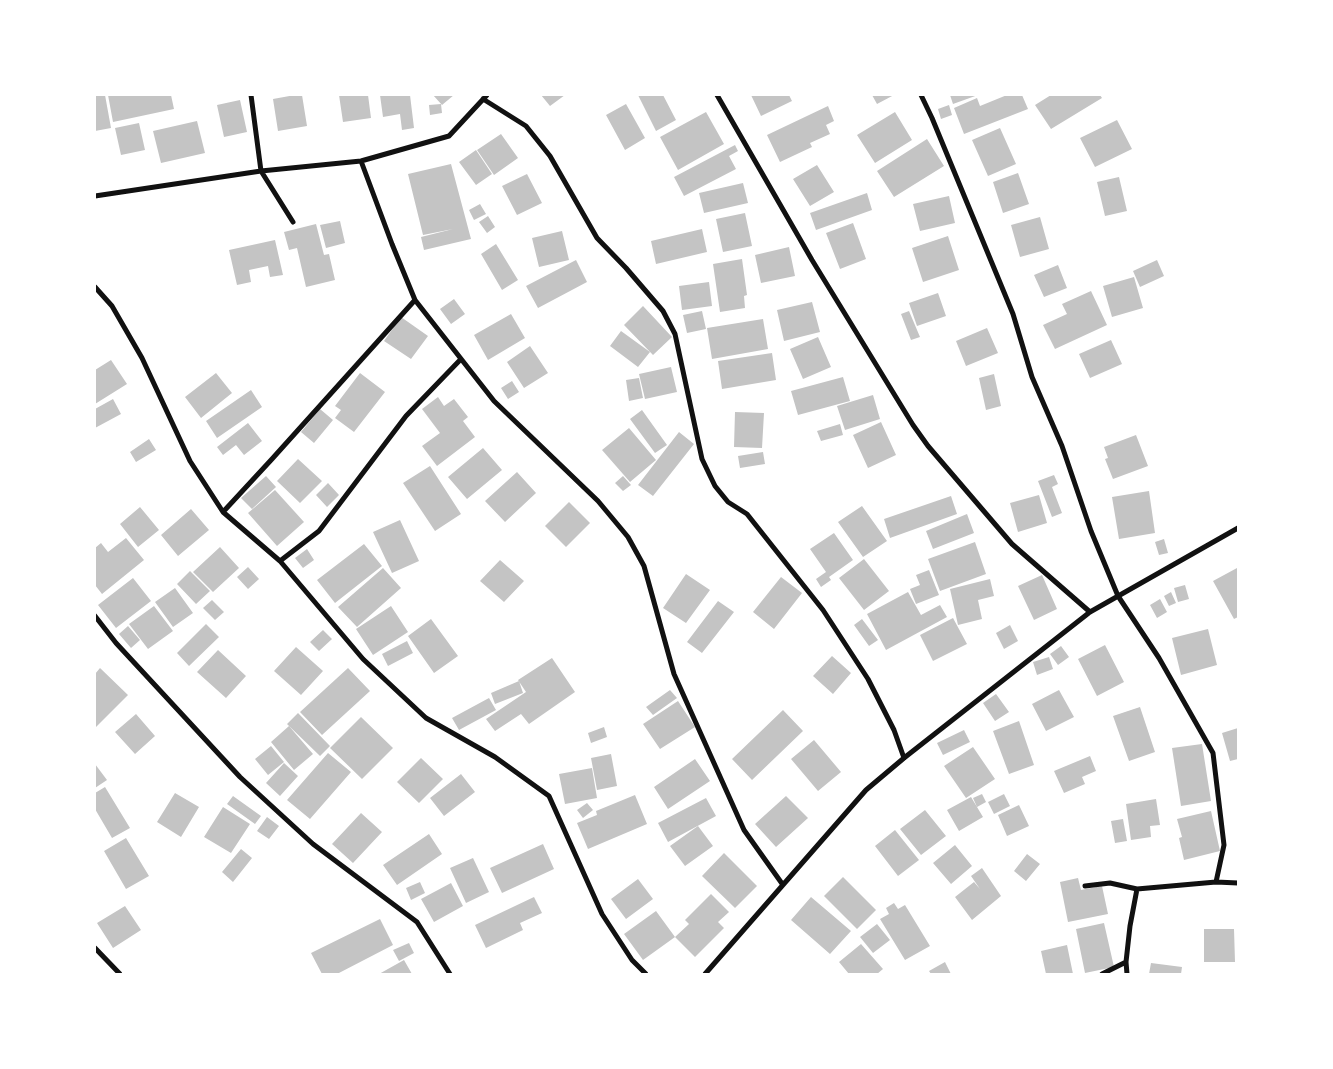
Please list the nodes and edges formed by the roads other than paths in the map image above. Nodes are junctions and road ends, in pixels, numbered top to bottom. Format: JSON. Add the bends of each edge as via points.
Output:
{"nodes":[{"id":1,"x":251,"y":95,"type":"edge"},
{"id":2,"x":717,"y":95,"type":"edge"},
{"id":3,"x":921,"y":95,"type":"edge"},
{"id":4,"x":485,"y":97,"type":"edge"},
{"id":5,"x":361,"y":161,"type":"junction"},
{"id":6,"x":261,"y":171,"type":"junction"},
{"id":7,"x":95,"y":196,"type":"edge"},
{"id":8,"x":293,"y":222,"type":"dead end"},
{"id":9,"x":95,"y":287,"type":"edge"},
{"id":10,"x":415,"y":300,"type":"junction"},
{"id":11,"x":461,"y":358,"type":"junction"},
{"id":12,"x":223,"y":512,"type":"junction"},
{"id":13,"x":1238,"y":528,"type":"edge"},
{"id":14,"x":280,"y":561,"type":"junction"},
{"id":15,"x":1118,"y":596,"type":"junction"},
{"id":16,"x":1090,"y":612,"type":"junction"},
{"id":17,"x":95,"y":616,"type":"edge"},
{"id":18,"x":904,"y":758,"type":"junction"},
{"id":19,"x":1216,"y":882,"type":"junction"},
{"id":20,"x":1238,"y":883,"type":"edge"},
{"id":21,"x":783,"y":885,"type":"junction"},
{"id":22,"x":1086,"y":886,"type":"dead end"},
{"id":23,"x":1137,"y":889,"type":"junction"},
{"id":24,"x":95,"y":948,"type":"edge"},
{"id":25,"x":1126,"y":962,"type":"junction"},
{"id":26,"x":120,"y":974,"type":"edge"},
{"id":27,"x":450,"y":974,"type":"edge"},
{"id":28,"x":646,"y":974,"type":"edge"},
{"id":29,"x":705,"y":974,"type":"edge"},
{"id":30,"x":1102,"y":974,"type":"edge"},
{"id":31,"x":1127,"y":974,"type":"edge"}],
"edges":[{"from":1,"to":6,"type":"street"},
{"from":2,"to":16,"type":"street","via":[[812,260],[928,446],[1012,544]]},
{"from":3,"to":15,"type":"street","via":[[1013,314],[1032,377],[1062,446],[1091,531]]},
{"from":4,"to":5,"type":"street","via":[[449,136]]},
{"from":4,"to":18,"type":"street","via":[[526,126],[550,156],[597,238],[664,311],[674,334],[702,460],[715,486],[728,502],[748,514],[823,610],[868,680],[894,730]]},
{"from":5,"to":6,"type":"street"},
{"from":5,"to":10,"type":"street"},
{"from":6,"to":7,"type":"street"},
{"from":6,"to":8,"type":"street"},
{"from":9,"to":12,"type":"street","via":[[112,306],[138,350],[190,461]]},
{"from":10,"to":11,"type":"street"},
{"from":10,"to":12,"type":"street"},
{"from":11,"to":14,"type":"street","via":[[406,416],[319,531]]},
{"from":11,"to":21,"type":"street","via":[[494,400],[598,501],[628,537],[644,566],[678,683],[744,830]]},
{"from":12,"to":14,"type":"street"},
{"from":13,"to":15,"type":"street"},
{"from":14,"to":28,"type":"street","via":[[363,659],[426,718],[494,757],[549,796],[602,914],[632,960]]},
{"from":15,"to":16,"type":"street"},
{"from":15,"to":19,"type":"street","via":[[1159,658],[1213,753],[1224,845]]},
{"from":16,"to":18,"type":"street"},
{"from":17,"to":27,"type":"street","via":[[116,643],[240,776],[313,844],[417,922]]},
{"from":18,"to":21,"type":"street","via":[[866,790]]},
{"from":19,"to":20,"type":"street"},
{"from":19,"to":23,"type":"street"},
{"from":21,"to":29,"type":"street"},
{"from":22,"to":23,"type":"street","via":[[1110,883]]},
{"from":23,"to":25,"type":"street"},
{"from":24,"to":26,"type":"street"},
{"from":25,"to":30,"type":"street"},
{"from":25,"to":31,"type":"street"}]}
